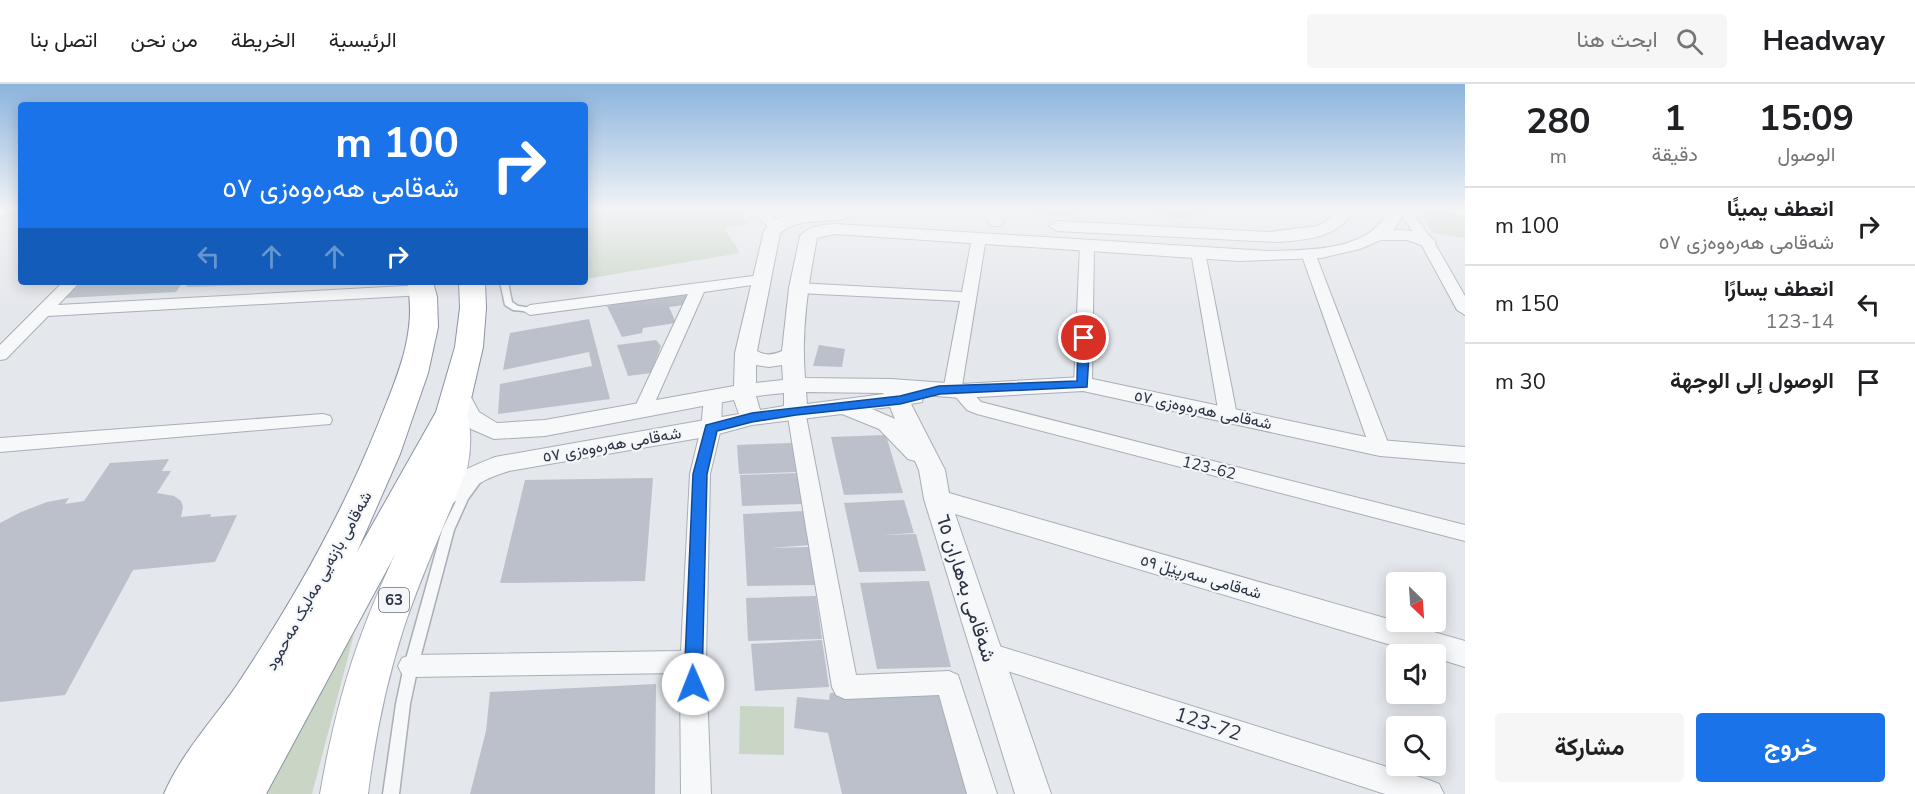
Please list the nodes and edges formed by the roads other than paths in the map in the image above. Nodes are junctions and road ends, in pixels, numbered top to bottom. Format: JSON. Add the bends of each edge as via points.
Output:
{"nodes":[{"id":1,"x":767,"y":243,"type":"edge"},
{"id":2,"x":807,"y":243,"type":"edge"},
{"id":3,"x":980,"y":243,"type":"edge"},
{"id":4,"x":1083,"y":243,"type":"edge"},
{"id":5,"x":1235,"y":243,"type":"edge"},
{"id":6,"x":1357,"y":243,"type":"edge"},
{"id":7,"x":1428,"y":243,"type":"edge"},
{"id":8,"x":1087,"y":244,"type":"junction"},
{"id":9,"x":1198,"y":252,"type":"junction"},
{"id":10,"x":1308,"y":253,"type":"junction"},
{"id":11,"x":1244,"y":255,"type":"junction"},
{"id":12,"x":1446,"y":273,"type":"junction"},
{"id":13,"x":1465,"y":276,"type":"edge"},
{"id":14,"x":761,"y":280,"type":"junction"},
{"id":15,"x":69,"y":285,"type":"edge"},
{"id":16,"x":275,"y":285,"type":"edge"},
{"id":17,"x":472,"y":285,"type":"edge"},
{"id":18,"x":505,"y":285,"type":"edge"},
{"id":19,"x":422,"y":286,"type":"edge"},
{"id":20,"x":699,"y":287,"type":"junction"},
{"id":21,"x":798,"y":288,"type":"junction"},
{"id":22,"x":969,"y":297,"type":"junction"},
{"id":23,"x":267,"y":298,"type":"junction"},
{"id":24,"x":530,"y":310,"type":"joint"},
{"id":25,"x":1465,"y":310,"type":"edge"},
{"id":26,"x":43,"y":311,"type":"junction"},
{"id":27,"x":4,"y":347,"type":"edge"},
{"id":28,"x":746,"y":353,"type":"junction"},
{"id":29,"x":792,"y":354,"type":"junction"},
{"id":30,"x":1083,"y":384,"type":"junction"},
{"id":31,"x":793,"y":385,"type":"junction"},
{"id":32,"x":951,"y":390,"type":"junction"},
{"id":33,"x":744,"y":391,"type":"junction"},
{"id":34,"x":896,"y":393,"type":"junction"},
{"id":35,"x":713,"y":398,"type":"junction"},
{"id":36,"x":455,"y":402,"type":"junction"},
{"id":37,"x":845,"y":407,"type":"junction"},
{"id":38,"x":642,"y":411,"type":"junction"},
{"id":39,"x":796,"y":411,"type":"junction"},
{"id":40,"x":1228,"y":415,"type":"junction"},
{"id":41,"x":752,"y":418,"type":"junction"},
{"id":42,"x":323,"y":420,"type":"dead end"},
{"id":43,"x":711,"y":428,"type":"junction"},
{"id":44,"x":0,"y":445,"type":"edge"},
{"id":45,"x":1380,"y":448,"type":"junction"},
{"id":46,"x":1465,"y":455,"type":"edge"},
{"id":47,"x":484,"y":470,"type":"junction"},
{"id":48,"x":932,"y":470,"type":"junction"},
{"id":49,"x":937,"y":499,"type":"junction"},
{"id":50,"x":437,"y":502,"type":"junction"},
{"id":51,"x":1465,"y":533,"type":"edge"},
{"id":52,"x":986,"y":653,"type":"junction"},
{"id":53,"x":1465,"y":654,"type":"edge"},
{"id":54,"x":693,"y":663,"type":"junction"},
{"id":55,"x":411,"y":666,"type":"junction"},
{"id":56,"x":189,"y":794,"type":"edge"},
{"id":57,"x":238,"y":794,"type":"edge"},
{"id":58,"x":344,"y":794,"type":"edge"},
{"id":59,"x":391,"y":794,"type":"edge"},
{"id":60,"x":696,"y":794,"type":"edge"},
{"id":61,"x":982,"y":794,"type":"edge"},
{"id":62,"x":1033,"y":794,"type":"edge"},
{"id":63,"x":1429,"y":794,"type":"edge"}],
"edges":[{"from":1,"to":14,"type":"street"},
{"from":2,"to":21,"type":"street"},
{"from":3,"to":22,"type":"street"},
{"from":4,"to":8,"type":"street"},
{"from":5,"to":11,"type":"street"},
{"from":6,"to":10,"type":"street"},
{"from":7,"to":12,"type":"street"},
{"from":8,"to":9,"type":"street"},
{"from":8,"to":30,"type":"street"},
{"from":9,"to":11,"type":"street"},
{"from":9,"to":40,"type":"street"},
{"from":10,"to":11,"type":"street"},
{"from":10,"to":45,"type":"street"},
{"from":12,"to":13,"type":"street"},
{"from":12,"to":25,"type":"street"},
{"from":14,"to":20,"type":"street"},
{"from":14,"to":28,"type":"street"},
{"from":15,"to":26,"type":"street"},
{"from":16,"to":23,"type":"street"},
{"from":17,"to":36,"type":"highway","via":[[469,347]]},
{"from":18,"to":24,"type":"lane","via":[[508,303]]},
{"from":19,"to":23,"type":"street"},
{"from":19,"to":56,"type":"highway","name":"شەقامی بازنەیی مەلیک مەحمود","via":[[419,351],[370,490],[290,638]]},
{"from":20,"to":24,"type":"street"},
{"from":20,"to":38,"type":"street"},
{"from":21,"to":22,"type":"street"},
{"from":21,"to":29,"type":"street"},
{"from":22,"to":32,"type":"street"},
{"from":23,"to":26,"type":"street"},
{"from":26,"to":27,"type":"street"},
{"from":28,"to":29,"type":"street","via":[[774,361]]},
{"from":28,"to":33,"type":"street"},
{"from":29,"to":31,"type":"street"},
{"from":30,"to":32,"type":"street","name":"شەقامی هەرەوەزی ٥٧"},
{"from":30,"to":40,"type":"street","name":"شەقامی هەرەوەزی ٥٧"},
{"from":31,"to":33,"type":"street","name":"شەقامی هەرەوەزی ٥٧"},
{"from":31,"to":34,"type":"street","name":"شەقامی هەرەوەزی ٥٧"},
{"from":31,"to":39,"type":"street"},
{"from":32,"to":34,"type":"street","name":"شەقامی هەرەوەزی ٥٧"},
{"from":32,"to":51,"type":"street","name":"123-62","via":[[984,411]]},
{"from":33,"to":35,"type":"street","name":"شەقامی هەرەوەزی ٥٧"},
{"from":33,"to":41,"type":"street"},
{"from":34,"to":37,"type":"street","name":"شەقامی هەرەوەزی ٥٧"},
{"from":34,"to":48,"type":"street","name":"شەقامی بەهاران ٦٥"},
{"from":35,"to":38,"type":"street","name":"شەقامی هەرەوەزی ٥٧"},
{"from":35,"to":43,"type":"street"},
{"from":36,"to":38,"type":"street","name":"شەقامی هەرەوەزی ٥٧","via":[[479,424],[494,431],[545,428]]},
{"from":36,"to":50,"type":"main road","number":"63","via":[[454,455]]},
{"from":36,"to":57,"type":"highway","via":[[414,486]]},
{"from":37,"to":39,"type":"street","name":"شەقامی هەرەوەزی ٥٧"},
{"from":37,"to":48,"type":"street","via":[[887,424]]},
{"from":39,"to":41,"type":"street","name":"شەقامی هەرەوەزی ٥٧"},
{"from":39,"to":61,"type":"street","via":[[845,687],[949,683]]},
{"from":40,"to":45,"type":"street","name":"شەقامی هەرەوەزی ٥٧"},
{"from":41,"to":43,"type":"street","name":"شەقامی هەرەوەزی ٥٧"},
{"from":42,"to":44,"type":"street"},
{"from":43,"to":47,"type":"street","name":"شەقامی هەرەوەزی ٥٧","via":[[504,463]]},
{"from":43,"to":54,"type":"street","via":[[700,474]]},
{"from":45,"to":46,"type":"street","name":"شەقامی هەرەوەزی ٥٧"},
{"from":47,"to":50,"type":"street","name":"شەقامی هەرەوەزی ٥٧"},
{"from":47,"to":55,"type":"lane","via":[[463,498],[448,530]]},
{"from":48,"to":49,"type":"street","name":"شەقامی بەهاران ٦٥"},
{"from":49,"to":52,"type":"street","name":"شەقامی بەهاران ٦٥"},
{"from":49,"to":53,"type":"street","name":"شەقامی سەرپێڵ ٥٩"},
{"from":50,"to":58,"type":"main road","number":"63","via":[[379,641]]},
{"from":52,"to":62,"type":"street","name":"شەقامی بەهاران ٦٥"},
{"from":52,"to":63,"type":"street","name":"123-72"},
{"from":54,"to":55,"type":"street"},
{"from":54,"to":60,"type":"street"},
{"from":55,"to":59,"type":"lane"}]}
